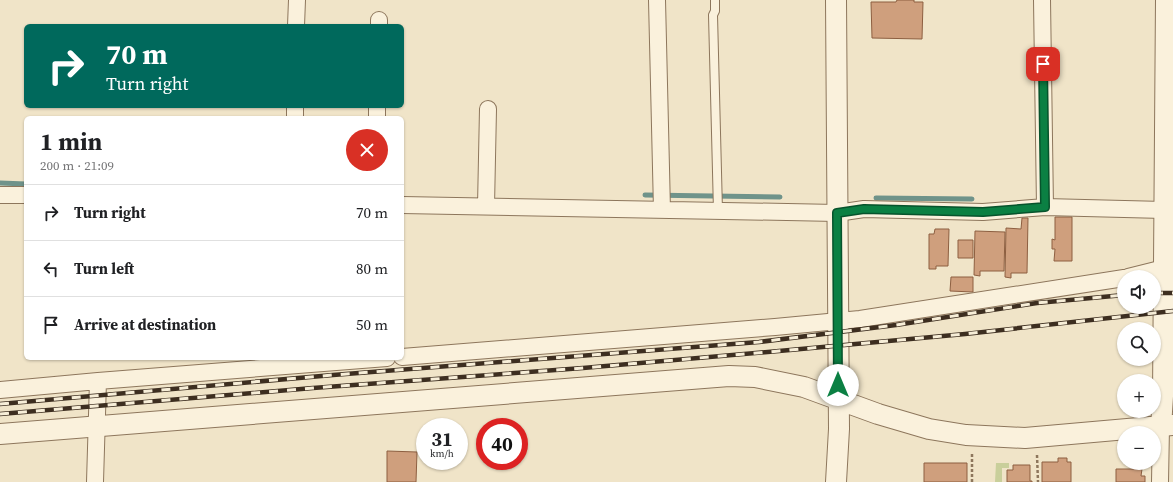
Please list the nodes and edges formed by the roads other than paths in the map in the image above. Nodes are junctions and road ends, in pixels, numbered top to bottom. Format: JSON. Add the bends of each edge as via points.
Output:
{"nodes":[{"id":1,"x":297,"y":0,"type":"edge"},
{"id":2,"x":657,"y":0,"type":"edge"},
{"id":3,"x":715,"y":0,"type":"edge"},
{"id":4,"x":836,"y":0,"type":"edge"},
{"id":5,"x":1042,"y":0,"type":"edge"},
{"id":6,"x":1166,"y":0,"type":"edge"},
{"id":7,"x":296,"y":24,"type":"edge"},
{"id":8,"x":1169,"y":34,"type":"edge"},
{"id":9,"x":488,"y":109,"type":"dead end"},
{"id":10,"x":1169,"y":130,"type":"edge"},
{"id":11,"x":0,"y":194,"type":"edge"},
{"id":12,"x":24,"y":195,"type":"edge"},
{"id":13,"x":662,"y":201,"type":"junction"},
{"id":14,"x":404,"y":205,"type":"edge"},
{"id":15,"x":486,"y":206,"type":"junction"},
{"id":16,"x":718,"y":206,"type":"junction"},
{"id":17,"x":1045,"y":207,"type":"junction"},
{"id":18,"x":1164,"y":210,"type":"junction"},
{"id":19,"x":837,"y":213,"type":"junction"},
{"id":20,"x":1168,"y":266,"type":"edge"},
{"id":21,"x":1153,"y":270,"type":"edge"},
{"id":22,"x":1117,"y":279,"type":"edge"},
{"id":23,"x":838,"y":321,"type":"junction"},
{"id":24,"x":1168,"y":324,"type":"edge"},
{"id":25,"x":404,"y":357,"type":"edge"},
{"id":26,"x":362,"y":360,"type":"edge"},
{"id":27,"x":98,"y":381,"type":"junction"},
{"id":28,"x":0,"y":390,"type":"edge"},
{"id":29,"x":838,"y":399,"type":"junction"},
{"id":30,"x":97,"y":426,"type":"junction"},
{"id":31,"x":1167,"y":426,"type":"edge"},
{"id":32,"x":0,"y":434,"type":"edge"},
{"id":33,"x":95,"y":482,"type":"edge"},
{"id":34,"x":836,"y":482,"type":"edge"},
{"id":35,"x":1160,"y":482,"type":"edge"}],
"edges":[{"from":1,"to":7,"type":"street"},
{"from":2,"to":13,"type":"street"},
{"from":3,"to":16,"type":"lane","via":[[715,11],[712,15]]},
{"from":4,"to":19,"type":"street"},
{"from":5,"to":17,"type":"street"},
{"from":6,"to":8,"type":"street"},
{"from":8,"to":10,"type":"street"},
{"from":9,"to":15,"type":"street"},
{"from":10,"to":18,"type":"street"},
{"from":11,"to":12,"type":"street"},
{"from":13,"to":15,"type":"street"},
{"from":13,"to":16,"type":"street"},
{"from":14,"to":15,"type":"street"},
{"from":16,"to":19,"type":"street"},
{"from":17,"to":18,"type":"street"},
{"from":17,"to":19,"type":"street","via":[[983,212],[864,209]]},
{"from":18,"to":20,"type":"street"},
{"from":19,"to":23,"type":"street"},
{"from":20,"to":21,"type":"street"},
{"from":20,"to":24,"type":"street"},
{"from":22,"to":23,"type":"street","via":[[886,316]]},
{"from":23,"to":25,"type":"street"},
{"from":23,"to":29,"type":"street"},
{"from":24,"to":31,"type":"street","via":[[1163,396]]},
{"from":26,"to":27,"type":"street"},
{"from":27,"to":28,"type":"street"},
{"from":27,"to":30,"type":"street"},
{"from":29,"to":30,"type":"street","via":[[804,386],[755,377],[729,376]]},
{"from":29,"to":31,"type":"street","via":[[929,429],[966,435],[1025,438]]},
{"from":29,"to":34,"type":"street"},
{"from":30,"to":32,"type":"street"},
{"from":30,"to":33,"type":"street"},
{"from":31,"to":35,"type":"street"}]}
